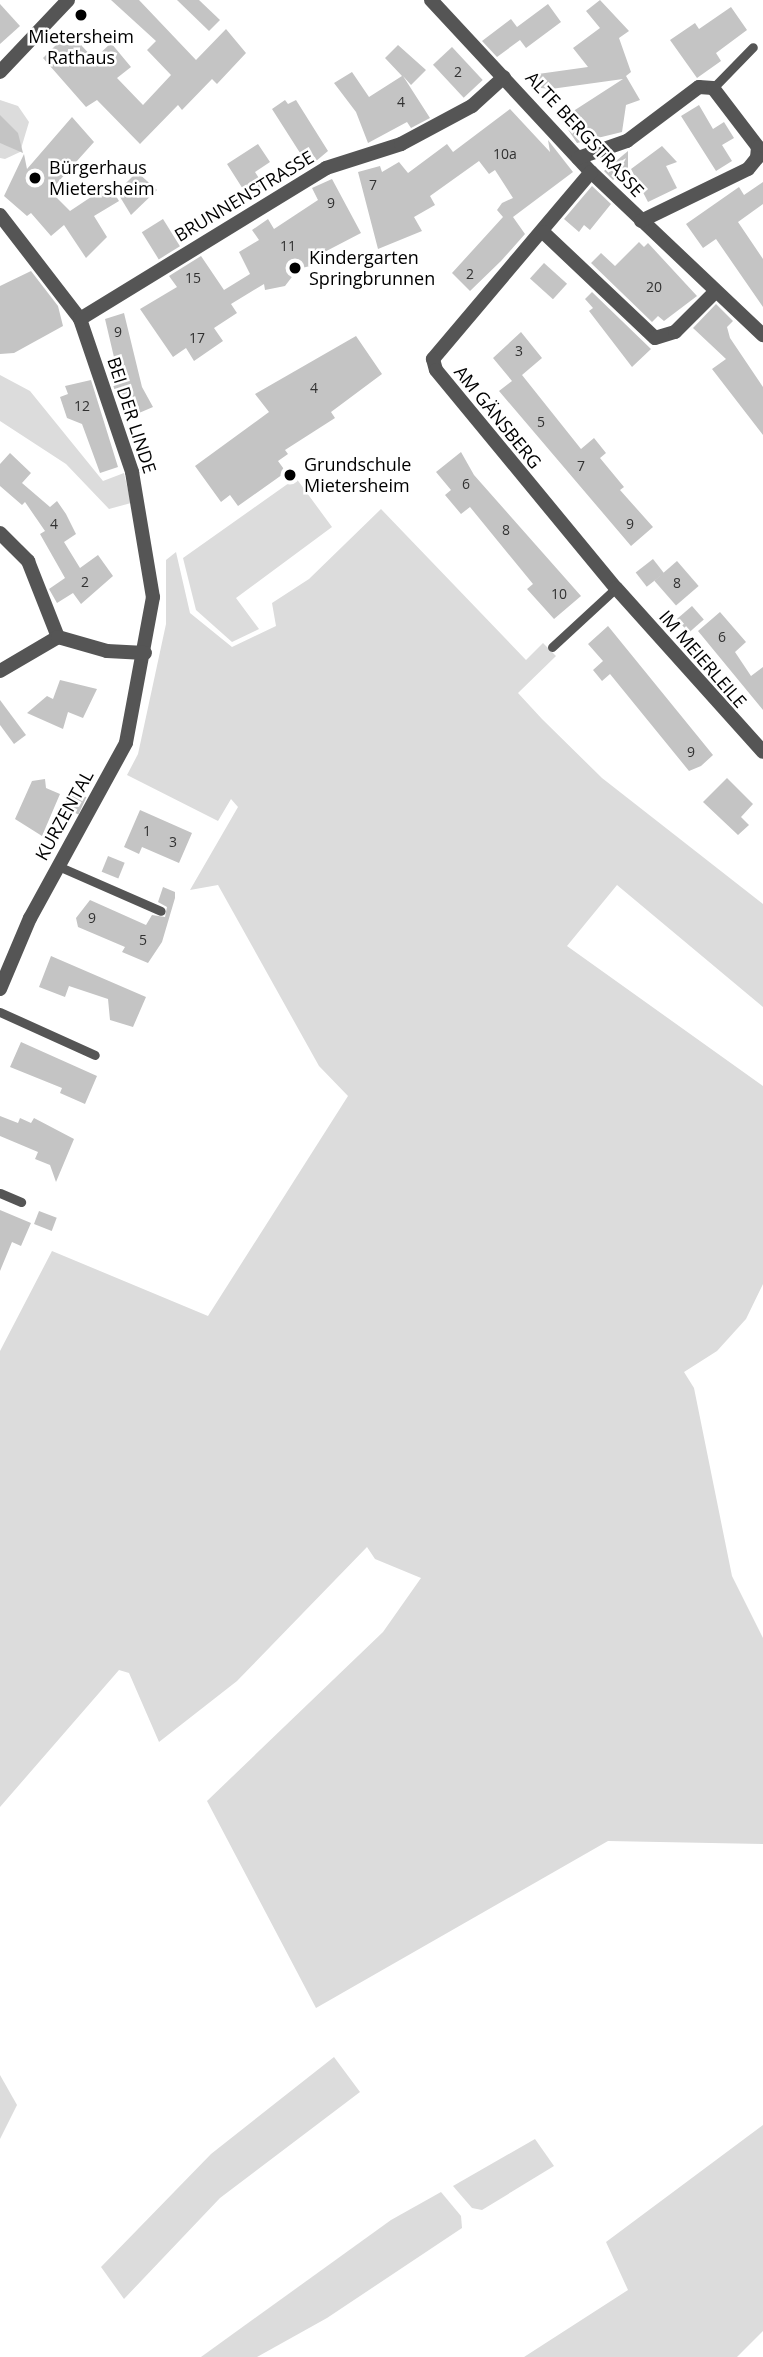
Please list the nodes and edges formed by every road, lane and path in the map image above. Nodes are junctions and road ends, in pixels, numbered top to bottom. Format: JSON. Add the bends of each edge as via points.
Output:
{"nodes":[{"id":1,"x":68,"y":0,"type":"edge"},
{"id":2,"x":431,"y":0,"type":"edge"},
{"id":3,"x":753,"y":47,"type":"dead end"},
{"id":4,"x":0,"y":72,"type":"edge"},
{"id":5,"x":505,"y":77,"type":"junction"},
{"id":6,"x":713,"y":88,"type":"junction"},
{"id":7,"x":578,"y":158,"type":"junction"},
{"id":8,"x":760,"y":158,"type":"edge"},
{"id":9,"x":591,"y":172,"type":"junction"},
{"id":10,"x":0,"y":215,"type":"edge"},
{"id":11,"x":641,"y":220,"type":"junction"},
{"id":12,"x":543,"y":232,"type":"junction"},
{"id":13,"x":715,"y":292,"type":"junction"},
{"id":14,"x":80,"y":319,"type":"junction"},
{"id":15,"x":763,"y":335,"type":"edge"},
{"id":16,"x":0,"y":533,"type":"edge"},
{"id":17,"x":616,"y":588,"type":"junction"},
{"id":18,"x":58,"y":637,"type":"junction"},
{"id":19,"x":552,"y":648,"type":"dead end"},
{"id":20,"x":145,"y":653,"type":"junction"},
{"id":21,"x":0,"y":671,"type":"edge"},
{"id":22,"x":763,"y":752,"type":"edge"},
{"id":23,"x":58,"y":866,"type":"junction"},
{"id":24,"x":161,"y":911,"type":"dead end"},
{"id":25,"x":0,"y":989,"type":"edge"},
{"id":26,"x":0,"y":1012,"type":"edge"},
{"id":27,"x":95,"y":1055,"type":"dead end"},
{"id":28,"x":0,"y":1193,"type":"edge"},
{"id":29,"x":21,"y":1202,"type":"dead end"}],
"edges":[{"from":1,"to":4,"type":"street"},
{"from":2,"to":5,"type":"street","name":"ALTE BERGSTRASSE"},
{"from":3,"to":6,"type":"lane"},
{"from":5,"to":7,"type":"street","name":"ALTE BERGSTRASSE"},
{"from":5,"to":14,"type":"street","name":"BRUNNENSTRASSE","via":[[472,106],[401,144],[326,168]]},
{"from":6,"to":7,"type":"street","via":[[699,87],[627,141]]},
{"from":6,"to":8,"type":"street","via":[[758,147]]},
{"from":7,"to":9,"type":"street","name":"ALTE BERGSTRASSE"},
{"from":8,"to":11,"type":"street","via":[[748,169]]},
{"from":9,"to":11,"type":"street","name":"ALTE BERGSTRASSE"},
{"from":9,"to":12,"type":"street","name":"AM GÄNSBERG"},
{"from":10,"to":14,"type":"street","name":"BEI DER LINDE"},
{"from":11,"to":13,"type":"street","name":"ALTE BERGSTRASSE"},
{"from":12,"to":13,"type":"street","via":[[655,338],[675,332]]},
{"from":12,"to":17,"type":"street","name":"AM GÄNSBERG","via":[[433,359],[444,383]]},
{"from":13,"to":15,"type":"street","name":"ALTE BERGSTRASSE"},
{"from":14,"to":20,"type":"street","name":"BEI DER LINDE","via":[[132,472],[151,565],[153,597]]},
{"from":16,"to":18,"type":"street","via":[[27,561]]},
{"from":17,"to":19,"type":"lane"},
{"from":17,"to":22,"type":"street","name":"IM MEIERLEILE"},
{"from":18,"to":20,"type":"street","via":[[107,651]]},
{"from":18,"to":21,"type":"street"},
{"from":20,"to":23,"type":"street","name":"KURZENTAL","via":[[126,743]]},
{"from":23,"to":24,"type":"lane"},
{"from":23,"to":25,"type":"street","name":"KURZENTAL"},
{"from":26,"to":27,"type":"lane"},
{"from":28,"to":29,"type":"lane"}]}
